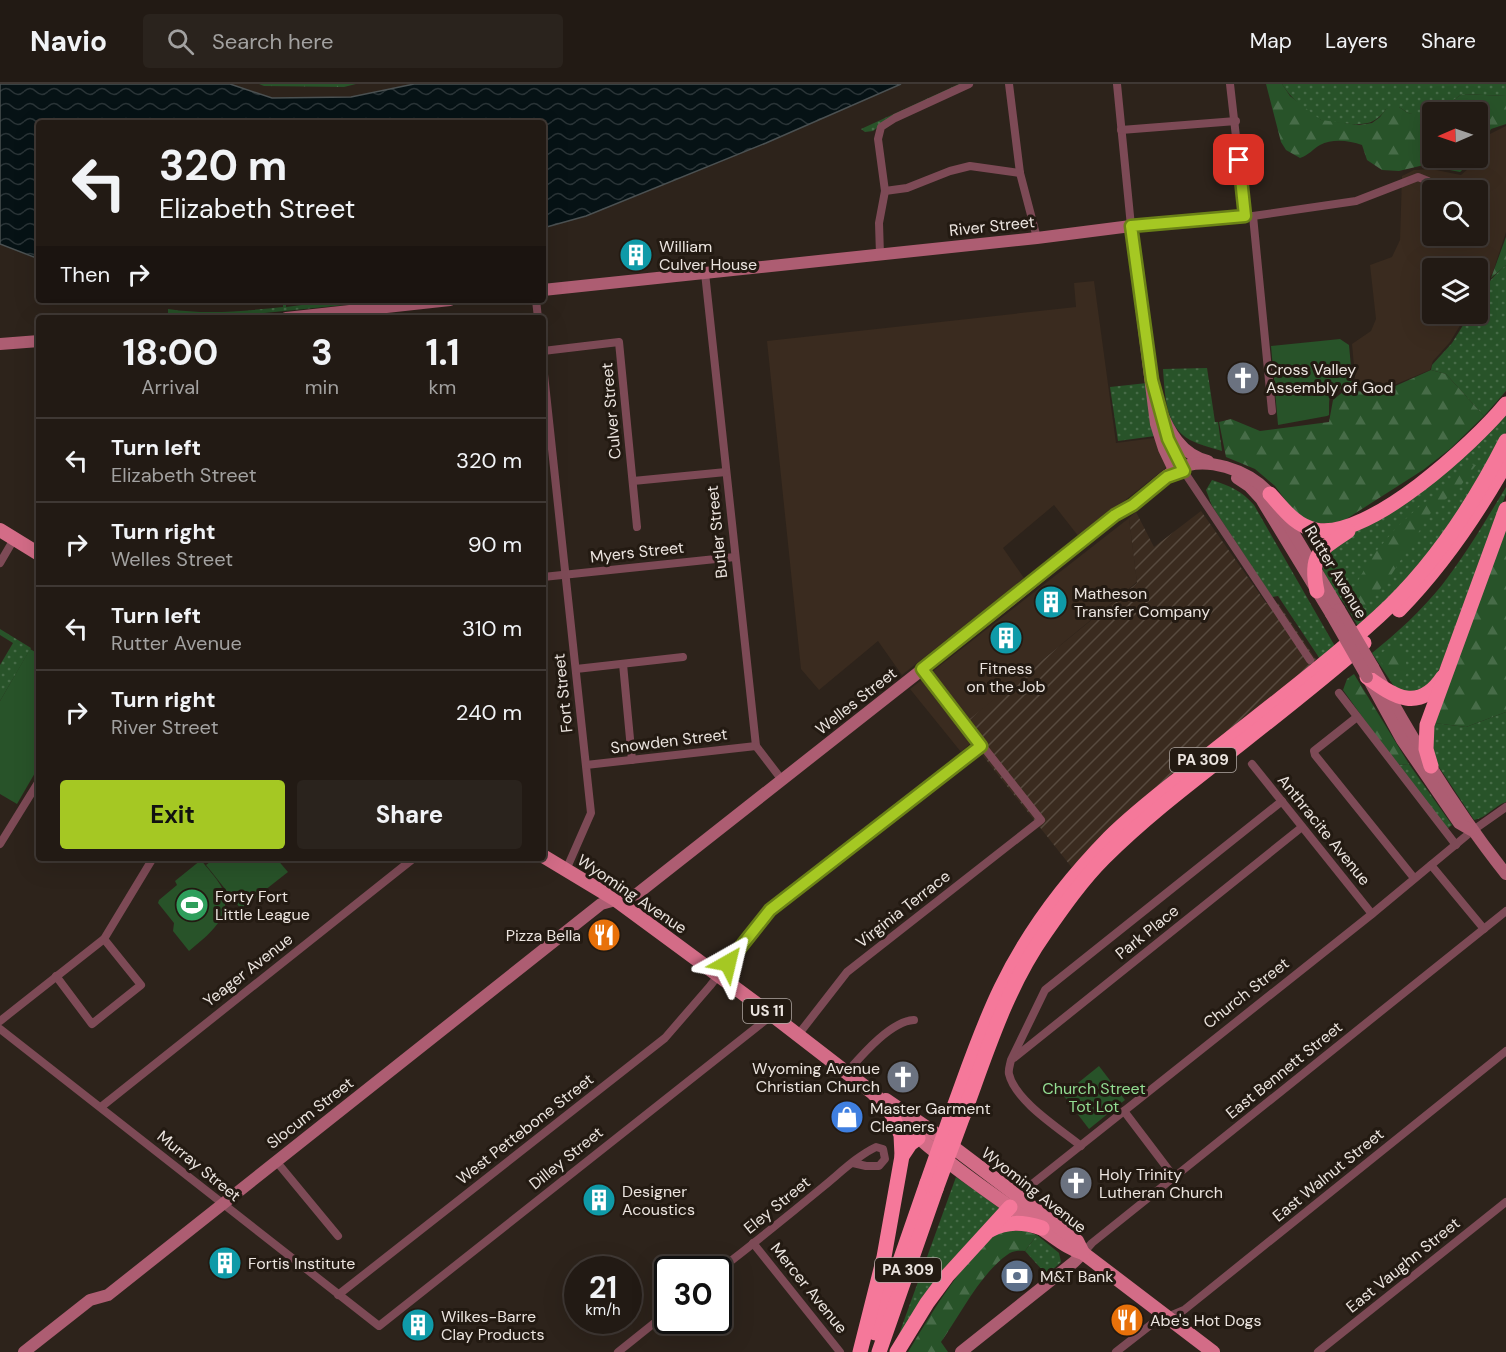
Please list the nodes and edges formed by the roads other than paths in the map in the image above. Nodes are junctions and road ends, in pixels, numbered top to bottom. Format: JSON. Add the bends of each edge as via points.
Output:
{"nodes":[{"id":1,"x":969,"y":84,"type":"edge"},
{"id":2,"x":1009,"y":84,"type":"edge"},
{"id":3,"x":1117,"y":84,"type":"edge"},
{"id":4,"x":1230,"y":84,"type":"edge"},
{"id":5,"x":1236,"y":121,"type":"junction"},
{"id":6,"x":1121,"y":130,"type":"junction"},
{"id":7,"x":1020,"y":173,"type":"junction"},
{"id":8,"x":1426,"y":180,"type":"edge"},
{"id":9,"x":885,"y":191,"type":"junction"},
{"id":10,"x":1249,"y":216,"type":"junction"},
{"id":11,"x":1131,"y":226,"type":"junction"},
{"id":12,"x":1036,"y":238,"type":"junction"},
{"id":13,"x":880,"y":255,"type":"junction"},
{"id":14,"x":705,"y":273,"type":"junction"},
{"id":15,"x":546,"y":290,"type":"edge"},
{"id":16,"x":423,"y":303,"type":"edge"},
{"id":17,"x":313,"y":315,"type":"edge"},
{"id":18,"x":36,"y":341,"type":"edge"},
{"id":19,"x":0,"y":344,"type":"edge"},
{"id":20,"x":546,"y":351,"type":"edge"},
{"id":21,"x":1152,"y":380,"type":"junction"},
{"id":22,"x":1506,"y":404,"type":"edge"},
{"id":23,"x":1159,"y":408,"type":"junction"},
{"id":24,"x":546,"y":409,"type":"edge"},
{"id":25,"x":1272,"y":411,"type":"dead end"},
{"id":26,"x":1506,"y":441,"type":"edge"},
{"id":27,"x":1506,"y":463,"type":"edge"},
{"id":28,"x":1229,"y":468,"type":"junction"},
{"id":29,"x":554,"y":471,"type":"junction"},
{"id":30,"x":1177,"y":471,"type":"junction"},
{"id":31,"x":546,"y":472,"type":"edge"},
{"id":32,"x":726,"y":472,"type":"junction"},
{"id":33,"x":633,"y":481,"type":"junction"},
{"id":34,"x":1270,"y":494,"type":"junction"},
{"id":35,"x":1506,"y":509,"type":"edge"},
{"id":36,"x":1361,"y":523,"type":"junction"},
{"id":37,"x":637,"y":527,"type":"dead end"},
{"id":38,"x":0,"y":530,"type":"edge"},
{"id":39,"x":14,"y":539,"type":"junction"},
{"id":40,"x":36,"y":552,"type":"edge"},
{"id":41,"x":735,"y":557,"type":"junction"},
{"id":42,"x":0,"y":563,"type":"edge"},
{"id":43,"x":1314,"y":568,"type":"junction"},
{"id":44,"x":565,"y":575,"type":"junction"},
{"id":45,"x":546,"y":577,"type":"edge"},
{"id":46,"x":1317,"y":591,"type":"junction"},
{"id":47,"x":1335,"y":612,"type":"junction"},
{"id":48,"x":683,"y":657,"type":"dead end"},
{"id":49,"x":1310,"y":660,"type":"dead end"},
{"id":50,"x":623,"y":664,"type":"junction"},
{"id":51,"x":1449,"y":667,"type":"junction"},
{"id":52,"x":576,"y":669,"type":"junction"},
{"id":53,"x":922,"y":669,"type":"junction"},
{"id":54,"x":1370,"y":672,"type":"junction"},
{"id":55,"x":1339,"y":693,"type":"dead end"},
{"id":56,"x":1388,"y":693,"type":"junction"},
{"id":57,"x":1357,"y":717,"type":"junction"},
{"id":58,"x":756,"y":746,"type":"junction"},
{"id":59,"x":981,"y":746,"type":"junction"},
{"id":60,"x":632,"y":760,"type":"junction"},
{"id":61,"x":1252,"y":764,"type":"dead end"},
{"id":62,"x":586,"y":765,"type":"junction"},
{"id":63,"x":1431,"y":766,"type":"junction"},
{"id":64,"x":782,"y":780,"type":"junction"},
{"id":65,"x":36,"y":786,"type":"edge"},
{"id":66,"x":1282,"y":801,"type":"junction"},
{"id":67,"x":1506,"y":807,"type":"edge"},
{"id":68,"x":1302,"y":827,"type":"junction"},
{"id":69,"x":1472,"y":831,"type":"junction"},
{"id":70,"x":0,"y":844,"type":"edge"},
{"id":71,"x":1456,"y":845,"type":"junction"},
{"id":72,"x":546,"y":858,"type":"edge"},
{"id":73,"x":151,"y":861,"type":"edge"},
{"id":74,"x":410,"y":861,"type":"edge"},
{"id":75,"x":1431,"y":865,"type":"junction"},
{"id":76,"x":566,"y":870,"type":"junction"},
{"id":77,"x":1506,"y":874,"type":"edge"},
{"id":78,"x":1414,"y":878,"type":"junction"},
{"id":79,"x":616,"y":900,"type":"junction"},
{"id":80,"x":1506,"y":911,"type":"edge"},
{"id":81,"x":1372,"y":914,"type":"junction"},
{"id":82,"x":1484,"y":929,"type":"junction"},
{"id":83,"x":104,"y":939,"type":"junction"},
{"id":84,"x":719,"y":975,"type":"junction"},
{"id":85,"x":56,"y":976,"type":"junction"},
{"id":86,"x":772,"y":1015,"type":"junction"},
{"id":87,"x":915,"y":1020,"type":"dead end"},
{"id":88,"x":0,"y":1021,"type":"edge"},
{"id":89,"x":1030,"y":1021,"type":"junction"},
{"id":90,"x":0,"y":1029,"type":"edge"},
{"id":91,"x":798,"y":1035,"type":"junction"},
{"id":92,"x":1044,"y":1035,"type":"junction"},
{"id":93,"x":1506,"y":1051,"type":"edge"},
{"id":94,"x":1011,"y":1060,"type":"junction"},
{"id":95,"x":847,"y":1072,"type":"junction"},
{"id":96,"x":873,"y":1093,"type":"junction"},
{"id":97,"x":101,"y":1107,"type":"junction"},
{"id":98,"x":1124,"y":1111,"type":"junction"},
{"id":99,"x":891,"y":1113,"type":"junction"},
{"id":100,"x":957,"y":1115,"type":"junction"},
{"id":101,"x":926,"y":1135,"type":"junction"},
{"id":102,"x":1081,"y":1146,"type":"junction"},
{"id":103,"x":902,"y":1156,"type":"junction"},
{"id":104,"x":276,"y":1161,"type":"junction"},
{"id":105,"x":853,"y":1163,"type":"dead end"},
{"id":106,"x":1174,"y":1177,"type":"junction"},
{"id":107,"x":1014,"y":1202,"type":"junction"},
{"id":108,"x":1506,"y":1202,"type":"edge"},
{"id":109,"x":222,"y":1204,"type":"junction"},
{"id":110,"x":1041,"y":1228,"type":"junction"},
{"id":111,"x":988,"y":1231,"type":"junction"},
{"id":112,"x":338,"y":1236,"type":"dead end"},
{"id":113,"x":753,"y":1243,"type":"junction"},
{"id":114,"x":1083,"y":1253,"type":"junction"},
{"id":115,"x":732,"y":1260,"type":"edge"},
{"id":116,"x":338,"y":1295,"type":"junction"},
{"id":117,"x":1167,"y":1317,"type":"junction"},
{"id":118,"x":654,"y":1323,"type":"edge"},
{"id":119,"x":380,"y":1326,"type":"joint"},
{"id":120,"x":870,"y":1350,"type":"edge"},
{"id":121,"x":24,"y":1352,"type":"edge"},
{"id":122,"x":618,"y":1352,"type":"edge"},
{"id":123,"x":840,"y":1352,"type":"edge"},
{"id":124,"x":897,"y":1352,"type":"edge"},
{"id":125,"x":961,"y":1352,"type":"edge"},
{"id":126,"x":1116,"y":1352,"type":"edge"},
{"id":127,"x":1213,"y":1352,"type":"edge"},
{"id":128,"x":1318,"y":1352,"type":"edge"}],
"edges":[{"from":1,"to":9,"type":"street","via":[[881,127],[878,139]]},
{"from":2,"to":7,"type":"street"},
{"from":3,"to":6,"type":"street"},
{"from":4,"to":5,"type":"street"},
{"from":5,"to":6,"type":"street"},
{"from":5,"to":10,"type":"street"},
{"from":6,"to":11,"type":"street"},
{"from":7,"to":9,"type":"street","via":[[970,166],[907,188]]},
{"from":7,"to":12,"type":"street"},
{"from":8,"to":10,"type":"street","name":"River Street","via":[[1419,177],[1356,201]]},
{"from":9,"to":13,"type":"street","via":[[879,223]]},
{"from":10,"to":11,"type":"street","name":"River Street"},
{"from":10,"to":25,"type":"street"},
{"from":11,"to":12,"type":"street","name":"River Street"},
{"from":11,"to":21,"type":"street"},
{"from":12,"to":13,"type":"street","name":"River Street"},
{"from":13,"to":14,"type":"street","name":"River Street"},
{"from":14,"to":15,"type":"street","name":"River Street"},
{"from":14,"to":32,"type":"street","name":"Butler Street"},
{"from":16,"to":17,"type":"street"},
{"from":18,"to":19,"type":"street"},
{"from":20,"to":33,"type":"street","name":"Culver Street","via":[[619,342]]},
{"from":21,"to":23,"type":"street"},
{"from":21,"to":30,"type":"street","via":[[1156,424]]},
{"from":22,"to":36,"type":"highway","via":[[1445,466]]},
{"from":23,"to":28,"type":"street","via":[[1184,448],[1200,459]]},
{"from":23,"to":30,"type":"street"},
{"from":24,"to":29,"type":"street","name":"Fort Street"},
{"from":26,"to":100,"type":"highway","number":"PA 309","via":[[1455,527],[1380,615],[1110,837],[1056,898],[1000,989]]},
{"from":27,"to":100,"type":"highway","number":"PA 309","via":[[1446,557],[1382,628],[1138,826],[1078,888],[1020,975]]},
{"from":28,"to":30,"type":"street","name":"Rutter Avenue","via":[[1200,464]]},
{"from":28,"to":34,"type":"street","name":"Rutter Avenue","via":[[1256,480]]},
{"from":29,"to":31,"type":"street"},
{"from":29,"to":44,"type":"street","name":"Fort Street"},
{"from":30,"to":46,"type":"street","name":"Rutter Avenue","via":[[1218,471],[1249,486],[1261,499]]},
{"from":30,"to":49,"type":"street"},
{"from":30,"to":53,"type":"street","name":"Welles Street","via":[[1115,515]]},
{"from":32,"to":33,"type":"street","name":"Culver Street"},
{"from":32,"to":41,"type":"street","name":"Butler Street"},
{"from":33,"to":37,"type":"street","name":"Culver Street"},
{"from":34,"to":36,"type":"highway","via":[[1294,520],[1309,528],[1331,531]]},
{"from":34,"to":43,"type":"street","name":"Rutter Avenue"},
{"from":35,"to":51,"type":"highway"},
{"from":36,"to":43,"type":"highway","via":[[1326,546],[1317,556]]},
{"from":38,"to":39,"type":"main road"},
{"from":39,"to":40,"type":"main road"},
{"from":39,"to":42,"type":"street"},
{"from":41,"to":44,"type":"street","name":"Myers Street"},
{"from":41,"to":58,"type":"street","name":"Butler Street"},
{"from":43,"to":46,"type":"highway"},
{"from":43,"to":47,"type":"street","name":"Rutter Avenue"},
{"from":44,"to":45,"type":"street","name":"Myers Street"},
{"from":44,"to":52,"type":"street","name":"Fort Street"},
{"from":46,"to":47,"type":"street","name":"Rutter Avenue"},
{"from":47,"to":54,"type":"street","name":"Rutter Avenue","bridge":true},
{"from":48,"to":50,"type":"street"},
{"from":50,"to":52,"type":"street"},
{"from":50,"to":60,"type":"street"},
{"from":51,"to":56,"type":"highway","via":[[1438,684],[1426,693],[1400,698]]},
{"from":51,"to":63,"type":"highway","via":[[1427,725],[1426,749]]},
{"from":52,"to":62,"type":"street","name":"Fort Street"},
{"from":53,"to":59,"type":"street"},
{"from":53,"to":64,"type":"street","name":"Welles Street"},
{"from":54,"to":56,"type":"highway"},
{"from":54,"to":69,"type":"street","name":"Rutter Avenue","via":[[1402,740],[1452,814]]},
{"from":55,"to":57,"type":"street"},
{"from":56,"to":63,"type":"street","name":"Rutter Avenue"},
{"from":57,"to":71,"type":"street"},
{"from":57,"to":78,"type":"street","via":[[1320,745],[1315,755]]},
{"from":58,"to":60,"type":"street","name":"Snowden Street"},
{"from":58,"to":64,"type":"street"},
{"from":59,"to":84,"type":"street","name":"West Pettebone Street","via":[[770,910]]},
{"from":59,"to":91,"type":"street","name":"Virginia Terrace","via":[[1041,820],[847,972]]},
{"from":60,"to":62,"type":"street","name":"Snowden Street"},
{"from":61,"to":66,"type":"street","name":"Anthracite Avenue"},
{"from":62,"to":76,"type":"street","name":"Fort Street","via":[[591,813]]},
{"from":63,"to":69,"type":"street","name":"Rutter Avenue"},
{"from":64,"to":79,"type":"street","name":"Welles Street","via":[[637,894]]},
{"from":65,"to":70,"type":"street"},
{"from":66,"to":68,"type":"street","name":"Anthracite Avenue"},
{"from":66,"to":89,"type":"street","via":[[1045,990]]},
{"from":67,"to":69,"type":"street","name":"Church Street"},
{"from":68,"to":81,"type":"street","name":"Anthracite Avenue"},
{"from":68,"to":92,"type":"street","name":"Park Place"},
{"from":69,"to":71,"type":"street","name":"Church Street"},
{"from":69,"to":77,"type":"street","name":"Rutter Avenue"},
{"from":71,"to":75,"type":"street","name":"Church Street"},
{"from":72,"to":76,"type":"main road","name":"Wyoming Avenue","number":"US 11"},
{"from":73,"to":83,"type":"street"},
{"from":74,"to":97,"type":"street","name":"Yeager Avenue"},
{"from":75,"to":78,"type":"street","name":"Church Street"},
{"from":75,"to":82,"type":"street"},
{"from":76,"to":79,"type":"main road","name":"Wyoming Avenue","number":"US 11"},
{"from":78,"to":81,"type":"street","name":"Church Street"},
{"from":79,"to":84,"type":"main road","name":"Wyoming Avenue","number":"US 11"},
{"from":79,"to":104,"type":"street","name":"Slocum Street","via":[[601,904]]},
{"from":80,"to":82,"type":"street","name":"East Bennett Street"},
{"from":81,"to":98,"type":"street","name":"Church Street"},
{"from":82,"to":106,"type":"street","name":"East Bennett Street"},
{"from":83,"to":85,"type":"street"},
{"from":83,"to":85,"type":"street","via":[[141,985],[92,1024]]},
{"from":84,"to":86,"type":"main road","name":"Wyoming Avenue","number":"US 11"},
{"from":84,"to":116,"type":"street","name":"West Pettebone Street","via":[[665,1038]]},
{"from":85,"to":88,"type":"street"},
{"from":86,"to":91,"type":"main road","name":"Wyoming Avenue","number":"US 11"},
{"from":86,"to":119,"type":"street","name":"Dilley Street"},
{"from":87,"to":95,"type":"street","via":[[897,1026]]},
{"from":89,"to":92,"type":"street"},
{"from":89,"to":94,"type":"street"},
{"from":90,"to":97,"type":"street","name":"Murray Street"},
{"from":91,"to":95,"type":"main road","name":"Wyoming Avenue","number":"US 11"},
{"from":92,"to":94,"type":"street","name":"Park Place"},
{"from":93,"to":117,"type":"street","name":"East Walnut Street","via":[[1182,1311]]},
{"from":94,"to":102,"type":"street","via":[[1009,1072],[1023,1099]]},
{"from":95,"to":96,"type":"main road","name":"Wyoming Avenue","number":"US 11"},
{"from":96,"to":99,"type":"main road","name":"Wyoming Avenue","number":"US 11"},
{"from":96,"to":101,"type":"main road","name":"Wyoming Avenue","number":"US 11","via":[[897,1106]]},
{"from":97,"to":109,"type":"street","name":"Murray Street"},
{"from":98,"to":102,"type":"street","name":"Church Street"},
{"from":98,"to":106,"type":"street"},
{"from":99,"to":101,"type":"main road","name":"Wyoming Avenue","number":"US 11"},
{"from":99,"to":103,"type":"highway","via":[[901,1135]]},
{"from":100,"to":120,"type":"highway","number":"PA 309","bridge":true},
{"from":101,"to":103,"type":"highway","via":[[907,1147]]},
{"from":101,"to":107,"type":"main road","name":"Wyoming Avenue","number":"US 11"},
{"from":102,"to":107,"type":"street","name":"Church Street"},
{"from":103,"to":120,"type":"highway"},
{"from":104,"to":109,"type":"street","name":"Slocum Street"},
{"from":104,"to":112,"type":"street"},
{"from":105,"to":113,"type":"street","name":"Eley Street"},
{"from":106,"to":114,"type":"street","name":"East Bennett Street"},
{"from":107,"to":110,"type":"main road","name":"Wyoming Avenue","number":"US 11"},
{"from":107,"to":111,"type":"highway"},
{"from":107,"to":114,"type":"main road","name":"Wyoming Avenue","number":"US 11","via":[[1077,1241]]},
{"from":108,"to":128,"type":"street","name":"East Vaughn Street"},
{"from":109,"to":116,"type":"street","name":"Murray Street"},
{"from":109,"to":121,"type":"street","name":"Slocum Street","via":[[108,1294],[90,1300]]},
{"from":110,"to":111,"type":"highway","via":[[1013,1223]]},
{"from":110,"to":114,"type":"main road","name":"Wyoming Avenue","number":"US 11","via":[[1070,1249]]},
{"from":111,"to":124,"type":"highway","via":[[937,1288]]},
{"from":113,"to":115,"type":"street","name":"Eley Street"},
{"from":113,"to":123,"type":"street","name":"Mercer Avenue"},
{"from":114,"to":117,"type":"main road","name":"Wyoming Avenue","number":"US 11"},
{"from":114,"to":125,"type":"street"},
{"from":116,"to":119,"type":"street","name":"Murray Street"},
{"from":117,"to":126,"type":"street","name":"East Walnut Street"},
{"from":117,"to":127,"type":"main road","name":"Wyoming Avenue","number":"US 11"},
{"from":118,"to":122,"type":"street"}]}
